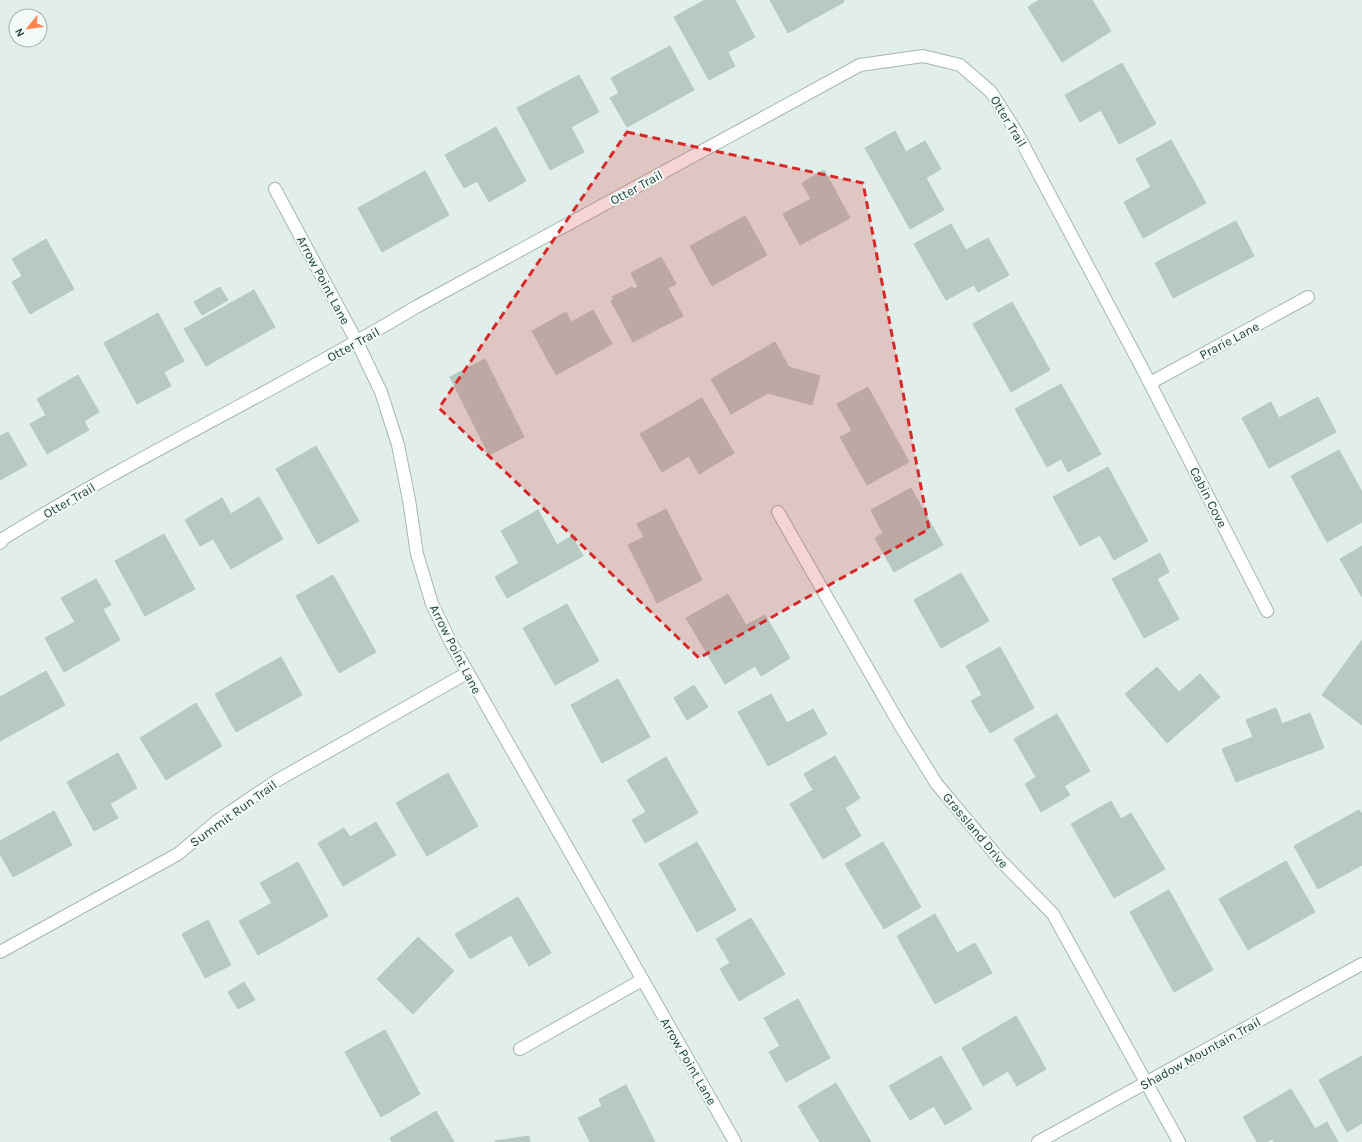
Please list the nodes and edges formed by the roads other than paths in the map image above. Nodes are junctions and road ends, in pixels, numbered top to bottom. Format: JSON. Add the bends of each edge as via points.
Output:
{"nodes":[{"id":1,"x":275,"y":189,"type":"dead end"},
{"id":2,"x":1308,"y":297,"type":"dead end"},
{"id":3,"x":357,"y":342,"type":"junction"},
{"id":4,"x":1150,"y":383,"type":"junction"},
{"id":5,"x":778,"y":512,"type":"dead end"},
{"id":6,"x":0,"y":543,"type":"edge"},
{"id":7,"x":1267,"y":611,"type":"dead end"},
{"id":8,"x":467,"y":673,"type":"junction"},
{"id":9,"x":0,"y":952,"type":"edge"},
{"id":10,"x":1362,"y":964,"type":"edge"},
{"id":11,"x":642,"y":980,"type":"junction"},
{"id":12,"x":520,"y":1049,"type":"dead end"},
{"id":13,"x":1146,"y":1082,"type":"junction"},
{"id":14,"x":735,"y":1142,"type":"edge"},
{"id":15,"x":1038,"y":1142,"type":"edge"},
{"id":16,"x":1179,"y":1142,"type":"edge"}],
"edges":[{"from":1,"to":3,"type":"street","name":"Arrow Point Lane"},
{"from":2,"to":4,"type":"street","name":"Prarie Lane"},
{"from":3,"to":4,"type":"street","name":"Otter Trail","via":[[416,307],[860,65],[923,56],[960,65],[991,92],[1017,132]]},
{"from":3,"to":6,"type":"street","name":"Otter Trail","via":[[62,503],[4,538]]},
{"from":3,"to":8,"type":"street","name":"Arrow Point Lane","via":[[381,392],[398,445],[417,554],[432,604]]},
{"from":4,"to":7,"type":"street","name":"Cabin Cove"},
{"from":5,"to":13,"type":"street","name":"Grassland Drive","via":[[936,783],[1001,861],[1053,914]]},
{"from":8,"to":9,"type":"street","name":"Summit Run Trail","via":[[276,781],[217,821],[178,854]]},
{"from":8,"to":11,"type":"street","name":"Arrow Point Lane"},
{"from":10,"to":13,"type":"street","name":"Shadow Mountain Trail"},
{"from":11,"to":12,"type":"street"},
{"from":11,"to":14,"type":"street","name":"Arrow Point Lane"},
{"from":13,"to":15,"type":"street","name":"Shadow Mountain Trail"},
{"from":13,"to":16,"type":"street","name":"Grassland Drive"}]}
